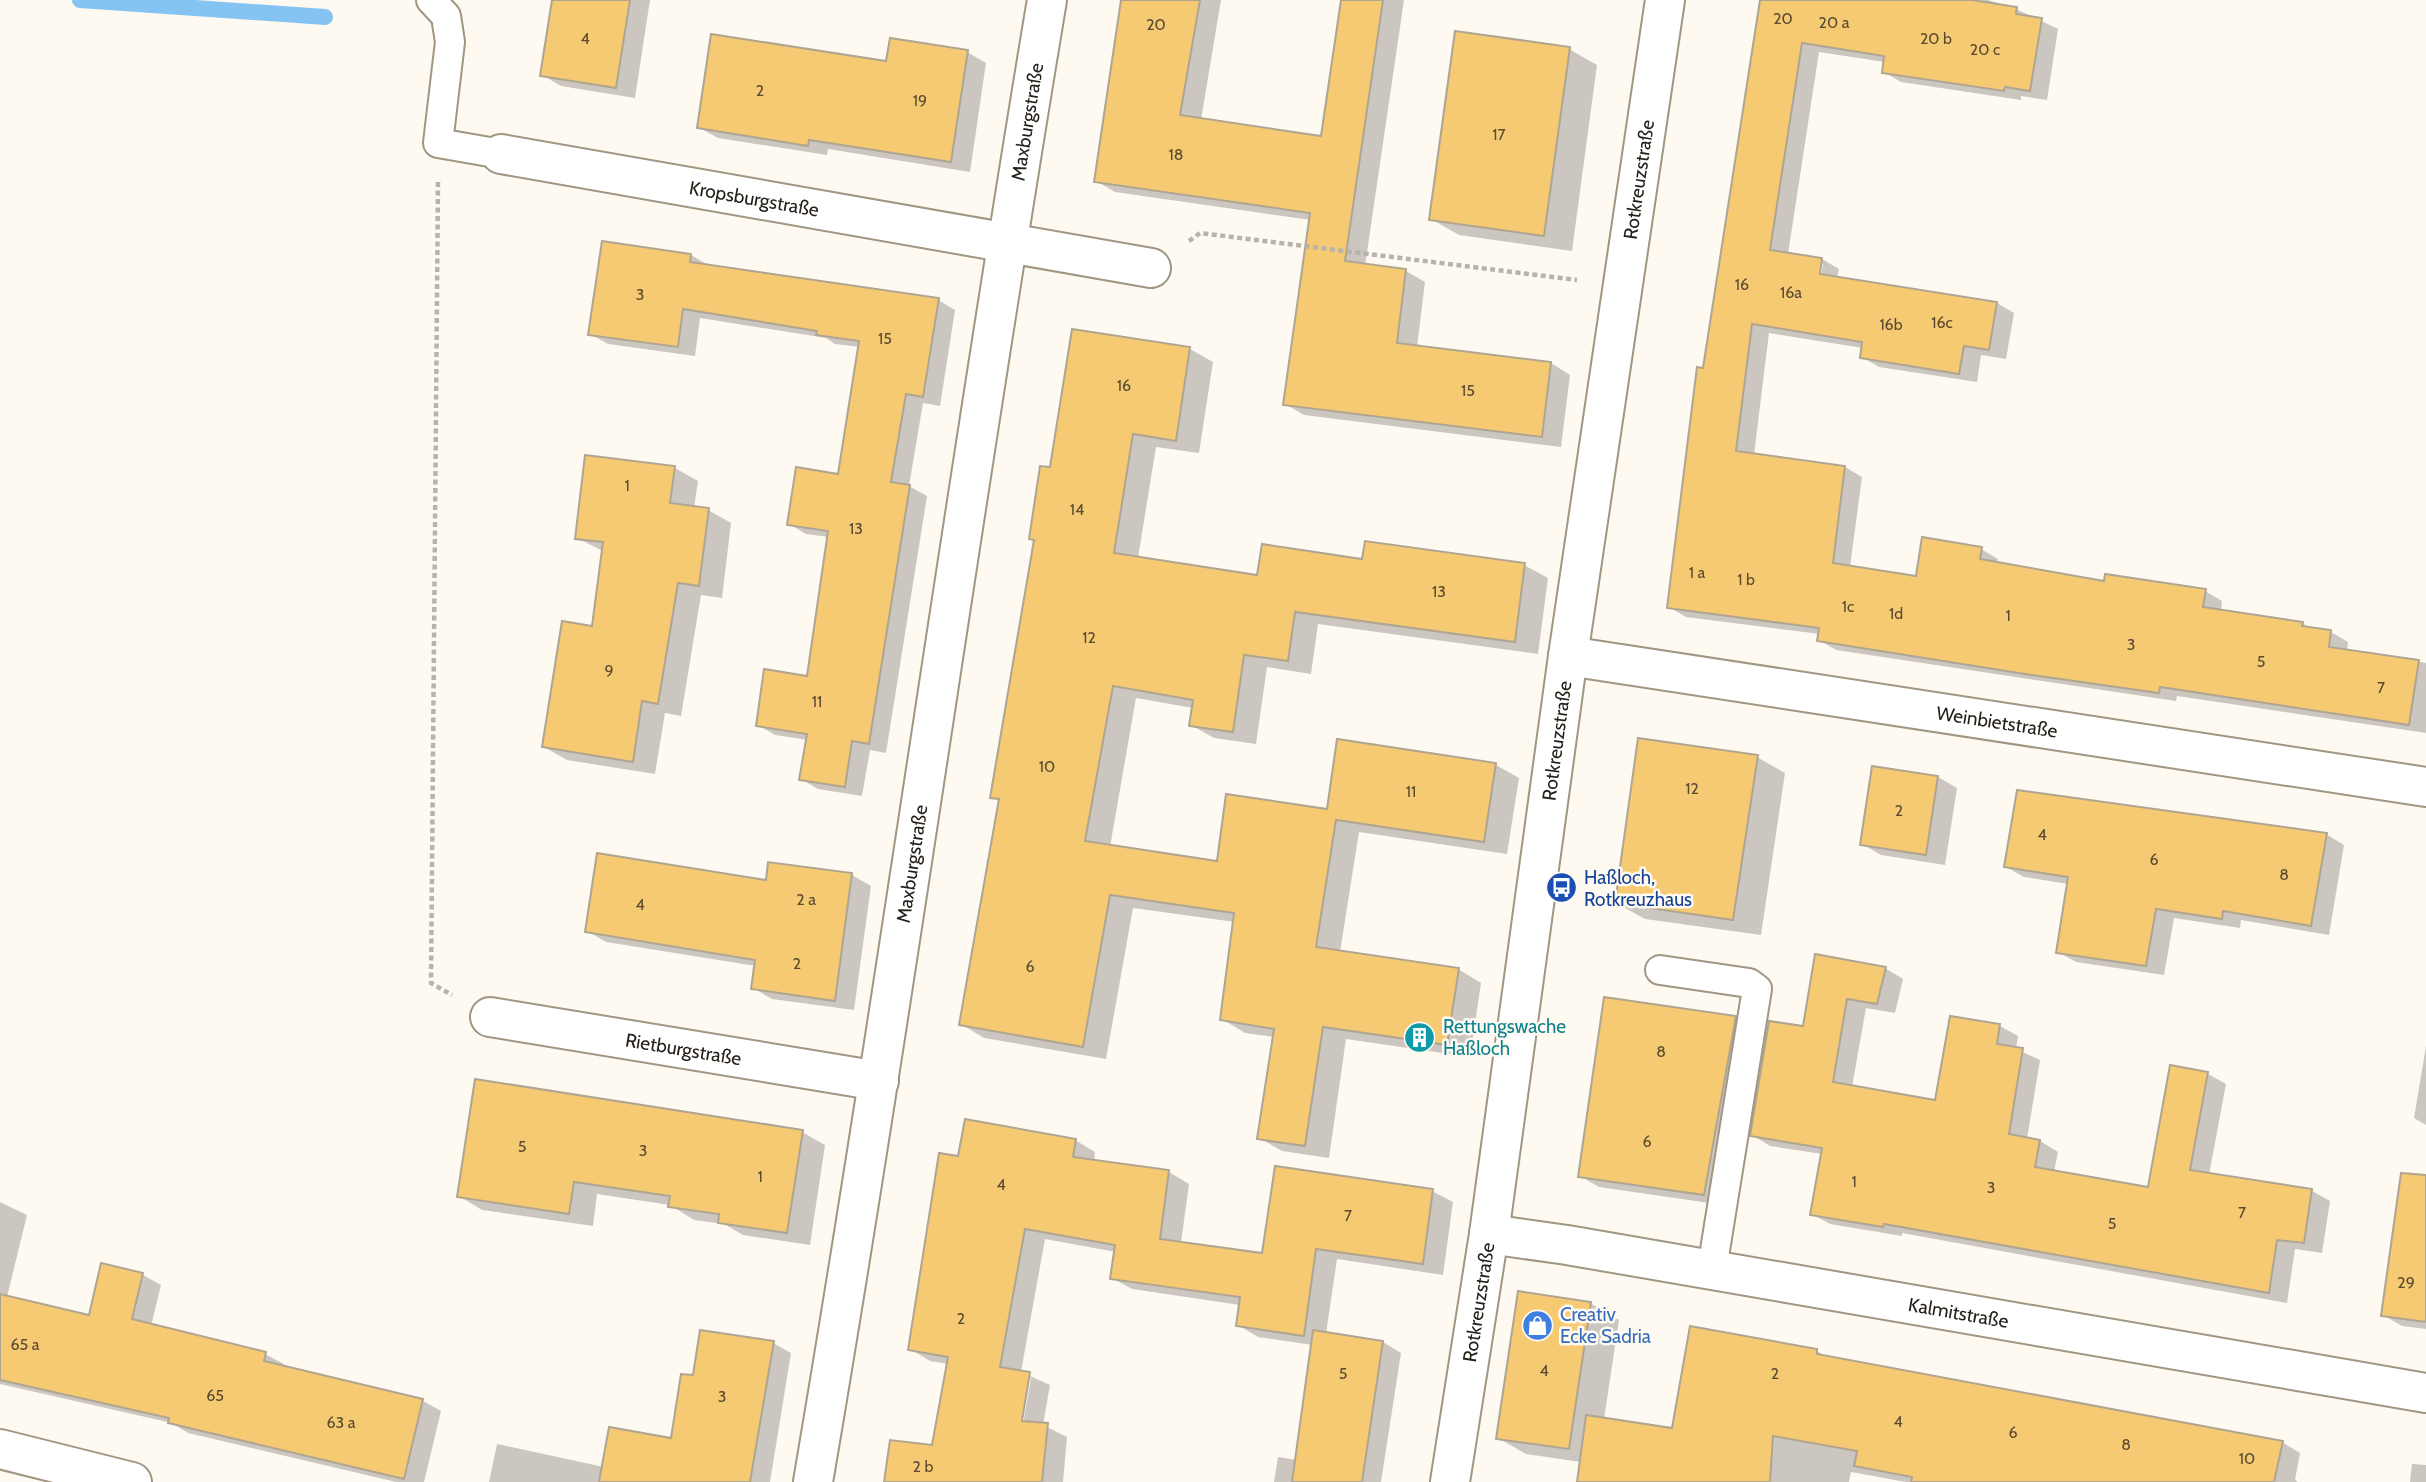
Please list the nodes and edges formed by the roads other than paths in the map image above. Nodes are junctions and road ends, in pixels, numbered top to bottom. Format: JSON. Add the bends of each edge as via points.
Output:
{"nodes":[{"id":1,"x":431,"y":0,"type":"edge"},
{"id":2,"x":1046,"y":0,"type":"edge"},
{"id":3,"x":1665,"y":0,"type":"edge"},
{"id":4,"x":501,"y":154,"type":"joint"},
{"id":5,"x":1006,"y":243,"type":"junction"},
{"id":6,"x":1152,"y":268,"type":"road end"},
{"id":7,"x":1567,"y":656,"type":"junction"},
{"id":8,"x":2426,"y":787,"type":"edge"},
{"id":9,"x":1660,"y":970,"type":"dead end"},
{"id":10,"x":489,"y":1017,"type":"road end"},
{"id":11,"x":879,"y":1081,"type":"junction"},
{"id":12,"x":1489,"y":1234,"type":"junction"},
{"id":13,"x":1712,"y":1269,"type":"junction"},
{"id":14,"x":2426,"y":1393,"type":"edge"},
{"id":15,"x":0,"y":1449,"type":"edge"},
{"id":16,"x":132,"y":1482,"type":"edge"},
{"id":17,"x":813,"y":1482,"type":"edge"},
{"id":18,"x":1450,"y":1482,"type":"edge"}],
"edges":[{"from":1,"to":4,"type":"lane","via":[[446,16],[450,42],[438,143]]},
{"from":2,"to":5,"type":"street","name":"Maxburgstraße"},
{"from":3,"to":7,"type":"street","name":"Rotkreuzstraße"},
{"from":4,"to":5,"type":"street","name":"Kropsburgstraße"},
{"from":5,"to":6,"type":"street"},
{"from":5,"to":11,"type":"street","name":"Maxburgstraße"},
{"from":7,"to":8,"type":"street","name":"Weinbietstraße"},
{"from":7,"to":12,"type":"street","name":"Rotkreuzstraße"},
{"from":9,"to":13,"type":"lane","via":[[1749,983],[1757,989]]},
{"from":10,"to":11,"type":"street","name":"Rietburgstraße"},
{"from":11,"to":17,"type":"street","name":"Maxburgstraße"},
{"from":12,"to":13,"type":"street","name":"Kalmitstraße"},
{"from":12,"to":18,"type":"street","name":"Rotkreuzstraße"},
{"from":13,"to":14,"type":"street","name":"Kalmitstraße"},
{"from":15,"to":16,"type":"street"}]}
